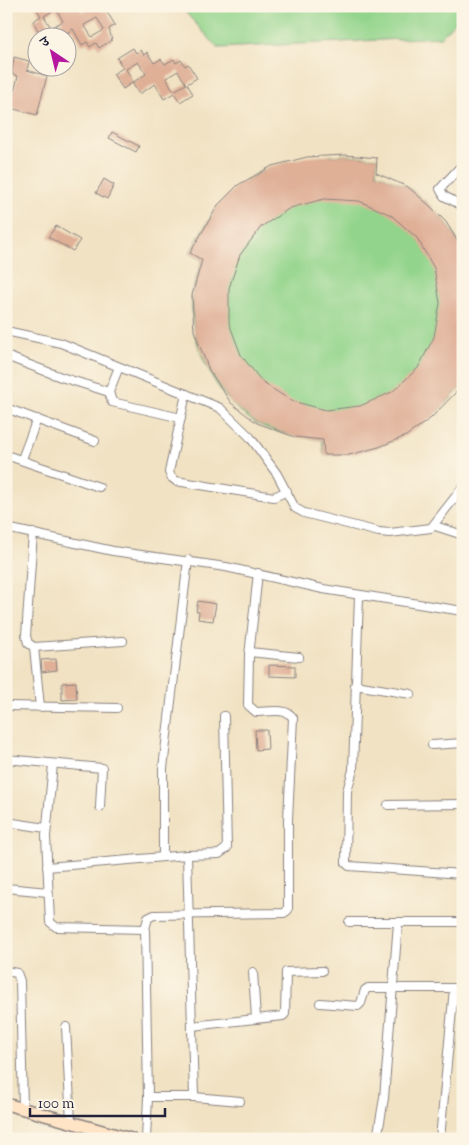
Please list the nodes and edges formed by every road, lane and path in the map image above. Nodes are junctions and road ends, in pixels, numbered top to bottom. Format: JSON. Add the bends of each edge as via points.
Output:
{"nodes":[{"id":1,"x":463,"y":164,"type":"edge"},
{"id":2,"x":463,"y":206,"type":"edge"},
{"id":3,"x":6,"y":331,"type":"edge"},
{"id":4,"x":6,"y":356,"type":"edge"},
{"id":5,"x":119,"y":367,"type":"junction"},
{"id":6,"x":109,"y":392,"type":"junction"},
{"id":7,"x":186,"y":394,"type":"junction"},
{"id":8,"x":6,"y":408,"type":"edge"},
{"id":9,"x":181,"y":418,"type":"junction"},
{"id":10,"x":37,"y":419,"type":"junction"},
{"id":11,"x":95,"y":441,"type":"dead end"},
{"id":12,"x":6,"y":455,"type":"edge"},
{"id":13,"x":22,"y":460,"type":"junction"},
{"id":14,"x":99,"y":487,"type":"dead end"},
{"id":15,"x":463,"y":487,"type":"edge"},
{"id":16,"x":287,"y":492,"type":"junction"},
{"id":17,"x":435,"y":526,"type":"junction"},
{"id":18,"x":6,"y":528,"type":"edge"},
{"id":19,"x":33,"y":533,"type":"junction"},
{"id":20,"x":463,"y":536,"type":"edge"},
{"id":21,"x":188,"y":560,"type":"junction"},
{"id":22,"x":258,"y":573,"type":"junction"},
{"id":23,"x":359,"y":596,"type":"junction"},
{"id":24,"x":463,"y":611,"type":"edge"},
{"id":25,"x":123,"y":641,"type":"dead end"},
{"id":26,"x":34,"y":647,"type":"junction"},
{"id":27,"x":250,"y":652,"type":"junction"},
{"id":28,"x":299,"y":656,"type":"dead end"},
{"id":29,"x":355,"y":685,"type":"junction"},
{"id":30,"x":411,"y":694,"type":"dead end"},
{"id":31,"x":6,"y":706,"type":"edge"},
{"id":32,"x":40,"y":706,"type":"junction"},
{"id":33,"x":117,"y":708,"type":"dead end"},
{"id":34,"x":224,"y":716,"type":"dead end"},
{"id":35,"x":463,"y":743,"type":"edge"},
{"id":36,"x":432,"y":745,"type":"dead end"},
{"id":37,"x":6,"y":759,"type":"edge"},
{"id":38,"x":52,"y":764,"type":"junction"},
{"id":39,"x":463,"y":804,"type":"edge"},
{"id":40,"x":388,"y":805,"type":"dead end"},
{"id":41,"x":100,"y":806,"type":"dead end"},
{"id":42,"x":13,"y":822,"type":"dead end"},
{"id":43,"x":46,"y":828,"type":"junction"},
{"id":44,"x":163,"y":856,"type":"junction"},
{"id":45,"x":187,"y":856,"type":"junction"},
{"id":46,"x":47,"y":867,"type":"junction"},
{"id":47,"x":462,"y":874,"type":"edge"},
{"id":48,"x":6,"y":888,"type":"edge"},
{"id":49,"x":48,"y":892,"type":"junction"},
{"id":50,"x":190,"y":915,"type":"junction"},
{"id":51,"x":348,"y":922,"type":"dead end"},
{"id":52,"x":463,"y":922,"type":"edge"},
{"id":53,"x":398,"y":923,"type":"junction"},
{"id":54,"x":145,"y":930,"type":"junction"},
{"id":55,"x":322,"y":971,"type":"dead end"},
{"id":56,"x":6,"y":972,"type":"edge"},
{"id":57,"x":252,"y":972,"type":"dead end"},
{"id":58,"x":393,"y":989,"type":"junction"},
{"id":59,"x":320,"y":1003,"type":"dead end"},
{"id":60,"x":256,"y":1018,"type":"junction"},
{"id":61,"x":192,"y":1026,"type":"junction"},
{"id":62,"x":66,"y":1027,"type":"dead end"},
{"id":63,"x":148,"y":1097,"type":"junction"},
{"id":64,"x":194,"y":1097,"type":"junction"},
{"id":65,"x":240,"y":1100,"type":"dead end"},
{"id":66,"x":6,"y":1104,"type":"edge"},
{"id":67,"x":23,"y":1108,"type":"junction"},
{"id":68,"x":6,"y":1111,"type":"edge"},
{"id":69,"x":71,"y":1123,"type":"junction"},
{"id":70,"x":104,"y":1139,"type":"edge"},
{"id":71,"x":131,"y":1139,"type":"edge"},
{"id":72,"x":146,"y":1139,"type":"edge"},
{"id":73,"x":377,"y":1139,"type":"edge"},
{"id":74,"x":440,"y":1139,"type":"edge"}],
"edges":[{"from":1,"to":2,"type":"street","via":[[440,189],[444,196]]},
{"from":3,"to":5,"type":"street","via":[[61,343]]},
{"from":4,"to":6,"type":"street"},
{"from":5,"to":6,"type":"street"},
{"from":5,"to":7,"type":"street"},
{"from":6,"to":9,"type":"street","via":[[114,404]]},
{"from":7,"to":9,"type":"street"},
{"from":7,"to":16,"type":"street","via":[[220,408],[240,427],[271,465]]},
{"from":8,"to":10,"type":"street"},
{"from":9,"to":16,"type":"street","via":[[169,472],[173,480],[274,496]]},
{"from":10,"to":11,"type":"street"},
{"from":10,"to":13,"type":"street"},
{"from":12,"to":13,"type":"street"},
{"from":13,"to":14,"type":"street"},
{"from":15,"to":17,"type":"street"},
{"from":16,"to":17,"type":"street","via":[[295,508],[301,512],[379,532]]},
{"from":17,"to":20,"type":"street"},
{"from":18,"to":19,"type":"street"},
{"from":19,"to":21,"type":"street","via":[[113,551]]},
{"from":19,"to":26,"type":"street","via":[[26,636],[28,644]]},
{"from":21,"to":22,"type":"street"},
{"from":21,"to":44,"type":"street","via":[[163,768]]},
{"from":22,"to":23,"type":"street"},
{"from":22,"to":27,"type":"street"},
{"from":23,"to":24,"type":"street"},
{"from":23,"to":29,"type":"street"},
{"from":25,"to":26,"type":"street"},
{"from":26,"to":32,"type":"street"},
{"from":27,"to":28,"type":"street"},
{"from":27,"to":50,"type":"street","via":[[249,707],[256,712],[285,712],[293,718],[288,910],[284,914]]},
{"from":29,"to":30,"type":"street"},
{"from":29,"to":47,"type":"street","via":[[346,863],[349,866]]},
{"from":31,"to":32,"type":"street"},
{"from":32,"to":33,"type":"street"},
{"from":34,"to":45,"type":"street","via":[[227,848],[219,854]]},
{"from":35,"to":36,"type":"street"},
{"from":37,"to":38,"type":"street"},
{"from":38,"to":41,"type":"street","via":[[102,768]]},
{"from":38,"to":43,"type":"street"},
{"from":39,"to":40,"type":"street"},
{"from":42,"to":43,"type":"street"},
{"from":43,"to":46,"type":"street"},
{"from":44,"to":45,"type":"street"},
{"from":44,"to":46,"type":"street"},
{"from":45,"to":50,"type":"street"},
{"from":46,"to":49,"type":"street"},
{"from":48,"to":49,"type":"street"},
{"from":49,"to":54,"type":"street","via":[[49,918],[54,926]]},
{"from":50,"to":54,"type":"street","via":[[151,915]]},
{"from":50,"to":61,"type":"street"},
{"from":51,"to":53,"type":"street"},
{"from":52,"to":53,"type":"street"},
{"from":53,"to":58,"type":"street"},
{"from":54,"to":63,"type":"street"},
{"from":55,"to":60,"type":"street","via":[[286,972],[284,1015]]},
{"from":56,"to":67,"type":"street","via":[[17,973],[20,981]]},
{"from":57,"to":60,"type":"street"},
{"from":58,"to":59,"type":"street","via":[[366,989],[358,1006]]},
{"from":58,"to":73,"type":"street","via":[[384,1098]]},
{"from":58,"to":74,"type":"street","via":[[452,987],[456,990]]},
{"from":60,"to":61,"type":"street"},
{"from":61,"to":64,"type":"street"},
{"from":62,"to":69,"type":"street"},
{"from":63,"to":64,"type":"street"},
{"from":63,"to":72,"type":"street"},
{"from":64,"to":65,"type":"street"},
{"from":66,"to":67,"type":"street"},
{"from":67,"to":69,"type":"street"},
{"from":68,"to":70,"type":"street"},
{"from":69,"to":71,"type":"street"}]}
